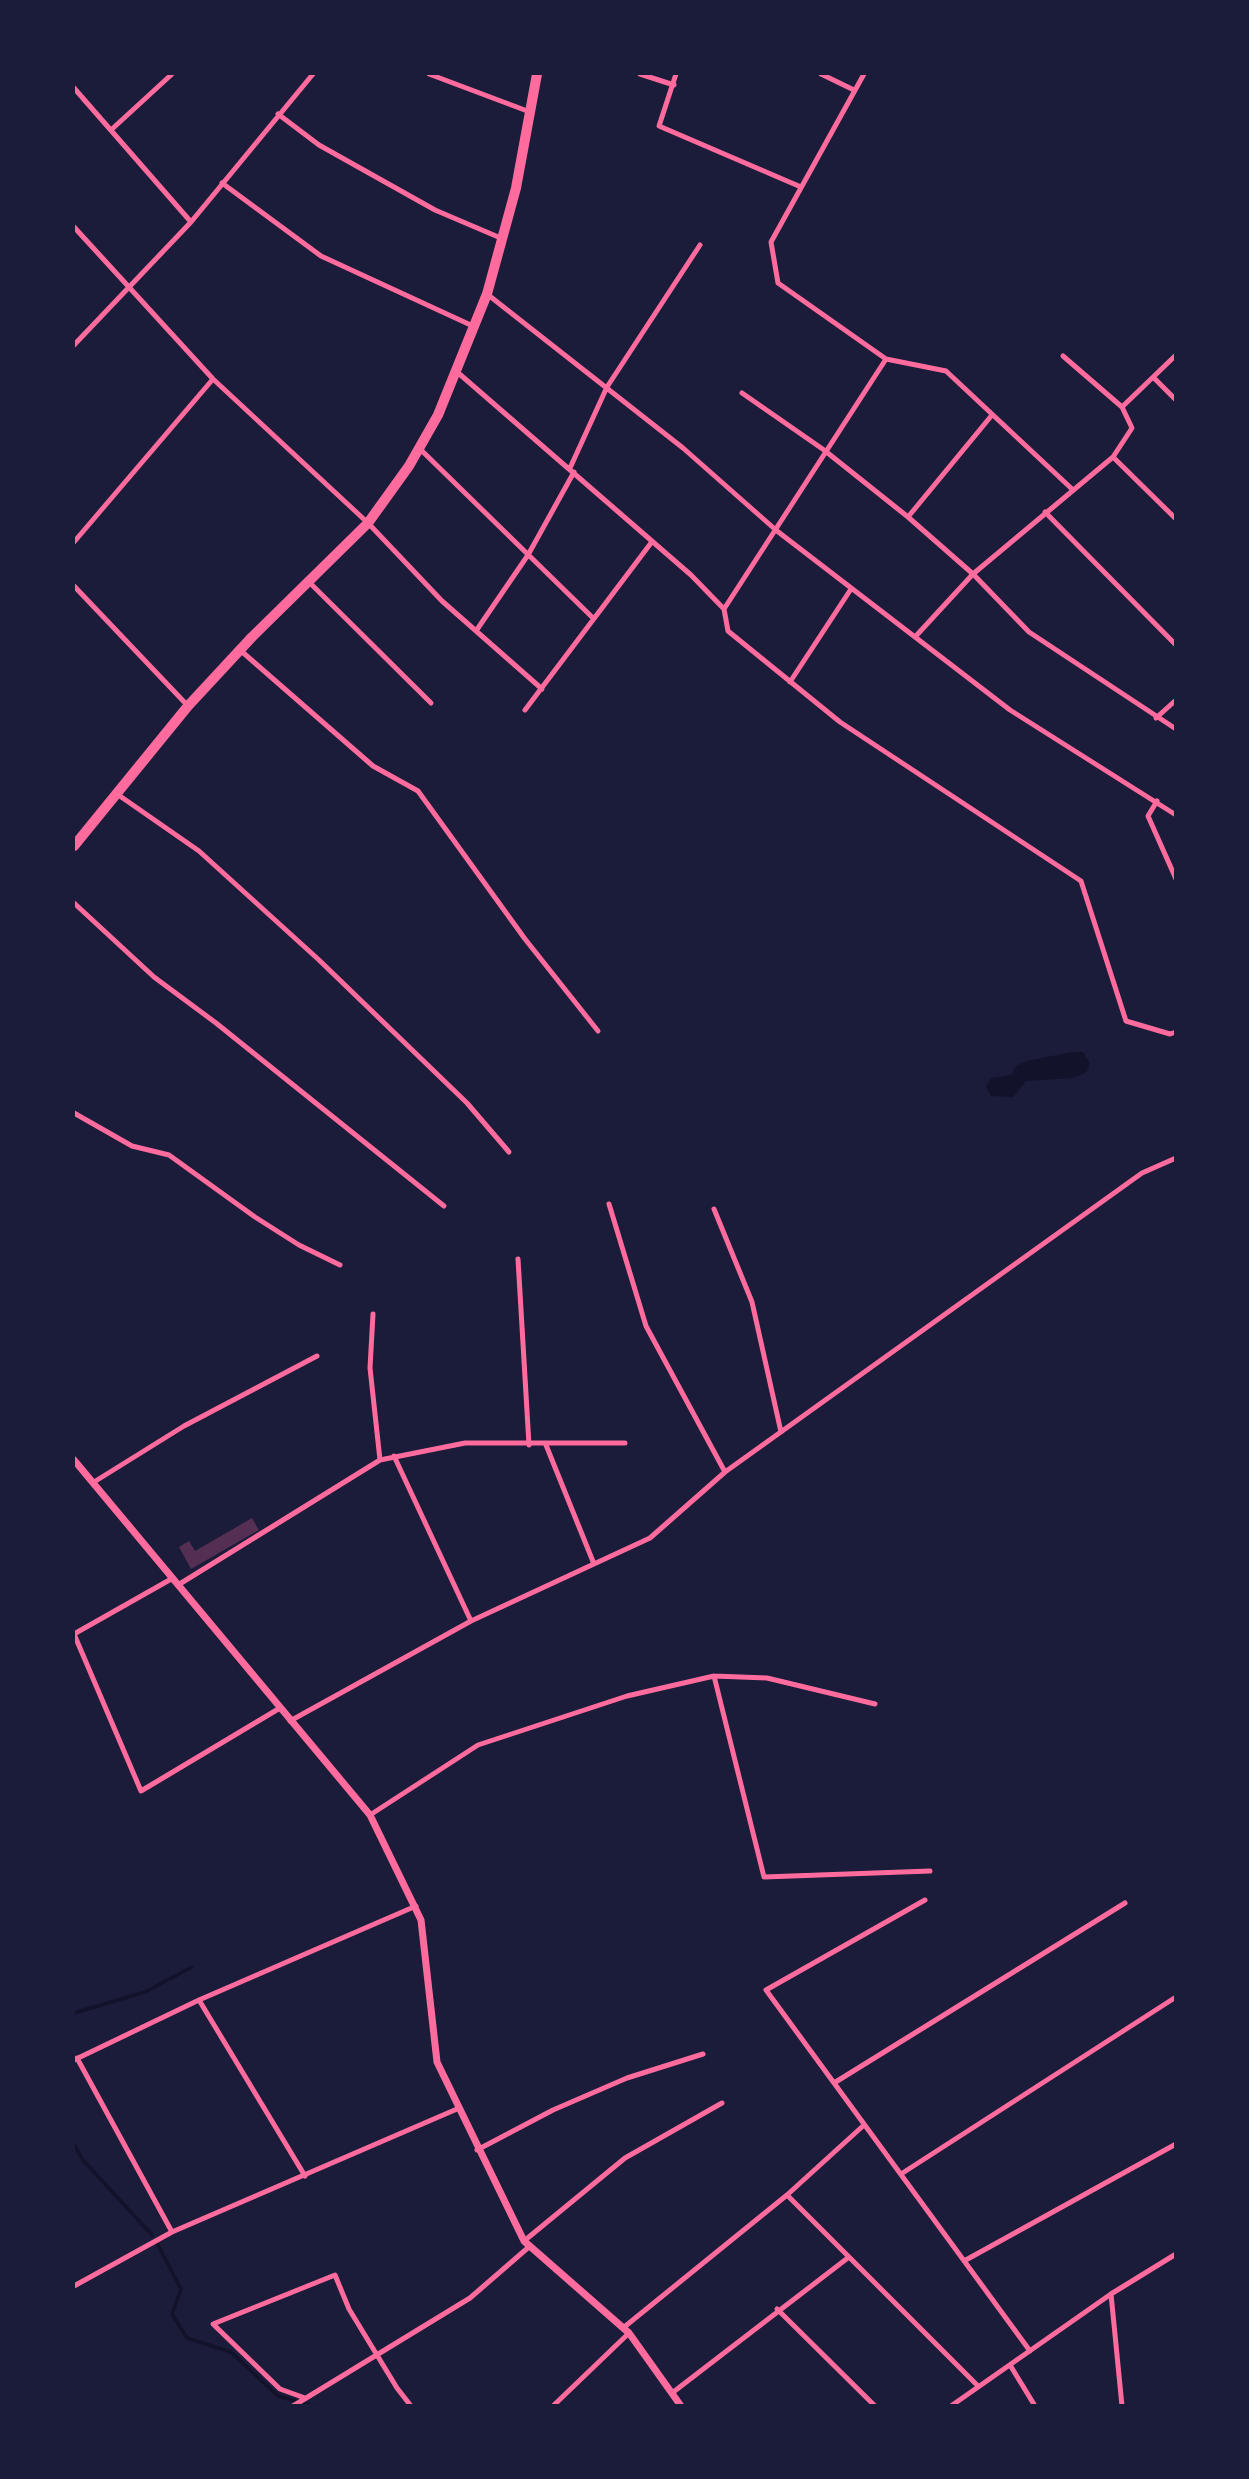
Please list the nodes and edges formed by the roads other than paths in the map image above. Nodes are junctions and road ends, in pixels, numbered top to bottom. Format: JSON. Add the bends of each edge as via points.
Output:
{"nodes":[{"id":1,"x":172,"y":74,"type":"edge"},
{"id":2,"x":313,"y":74,"type":"edge"},
{"id":3,"x":429,"y":74,"type":"edge"},
{"id":4,"x":537,"y":74,"type":"edge"},
{"id":5,"x":639,"y":74,"type":"edge"},
{"id":6,"x":676,"y":74,"type":"edge"},
{"id":7,"x":821,"y":74,"type":"edge"},
{"id":8,"x":864,"y":74,"type":"edge"},
{"id":9,"x":674,"y":85,"type":"junction"},
{"id":10,"x":74,"y":88,"type":"edge"},
{"id":11,"x":855,"y":90,"type":"junction"},
{"id":12,"x":530,"y":112,"type":"junction"},
{"id":13,"x":278,"y":114,"type":"junction"},
{"id":14,"x":111,"y":130,"type":"junction"},
{"id":15,"x":222,"y":183,"type":"junction"},
{"id":16,"x":801,"y":187,"type":"junction"},
{"id":17,"x":191,"y":222,"type":"junction"},
{"id":18,"x":74,"y":227,"type":"edge"},
{"id":19,"x":504,"y":239,"type":"junction"},
{"id":20,"x":700,"y":245,"type":"dead end"},
{"id":21,"x":130,"y":288,"type":"junction"},
{"id":22,"x":487,"y":294,"type":"junction"},
{"id":23,"x":475,"y":327,"type":"junction"},
{"id":24,"x":74,"y":345,"type":"edge"},
{"id":25,"x":1175,"y":355,"type":"edge"},
{"id":26,"x":1063,"y":356,"type":"dead end"},
{"id":27,"x":886,"y":359,"type":"junction"},
{"id":28,"x":456,"y":371,"type":"junction"},
{"id":29,"x":213,"y":379,"type":"junction"},
{"id":30,"x":1154,"y":379,"type":"junction"},
{"id":31,"x":607,"y":387,"type":"junction"},
{"id":32,"x":742,"y":393,"type":"dead end"},
{"id":33,"x":1175,"y":400,"type":"edge"},
{"id":34,"x":1122,"y":407,"type":"junction"},
{"id":35,"x":992,"y":415,"type":"junction"},
{"id":36,"x":419,"y":448,"type":"junction"},
{"id":37,"x":824,"y":450,"type":"junction"},
{"id":38,"x":1113,"y":457,"type":"junction"},
{"id":39,"x":572,"y":470,"type":"junction"},
{"id":40,"x":1072,"y":489,"type":"junction"},
{"id":41,"x":1045,"y":512,"type":"junction"},
{"id":42,"x":908,"y":517,"type":"junction"},
{"id":43,"x":1175,"y":519,"type":"edge"},
{"id":44,"x":368,"y":523,"type":"junction"},
{"id":45,"x":777,"y":531,"type":"junction"},
{"id":46,"x":74,"y":542,"type":"edge"},
{"id":47,"x":651,"y":543,"type":"junction"},
{"id":48,"x":527,"y":555,"type":"junction"},
{"id":49,"x":972,"y":574,"type":"junction"},
{"id":50,"x":309,"y":582,"type":"junction"},
{"id":51,"x":74,"y":586,"type":"edge"},
{"id":52,"x":851,"y":589,"type":"junction"},
{"id":53,"x":724,"y":609,"type":"junction"},
{"id":54,"x":593,"y":618,"type":"junction"},
{"id":55,"x":476,"y":631,"type":"junction"},
{"id":56,"x":915,"y":637,"type":"junction"},
{"id":57,"x":1175,"y":645,"type":"edge"},
{"id":58,"x":240,"y":650,"type":"junction"},
{"id":59,"x":790,"y":682,"type":"junction"},
{"id":60,"x":542,"y":689,"type":"junction"},
{"id":61,"x":1175,"y":700,"type":"edge"},
{"id":62,"x":431,"y":703,"type":"dead end"},
{"id":63,"x":188,"y":706,"type":"junction"},
{"id":64,"x":525,"y":710,"type":"dead end"},
{"id":65,"x":1156,"y":718,"type":"junction"},
{"id":66,"x":1175,"y":729,"type":"edge"},
{"id":67,"x":115,"y":793,"type":"junction"},
{"id":68,"x":1157,"y":801,"type":"junction"},
{"id":69,"x":1175,"y":815,"type":"edge"},
{"id":70,"x":74,"y":846,"type":"edge"},
{"id":71,"x":1175,"y":879,"type":"edge"},
{"id":72,"x":74,"y":903,"type":"edge"},
{"id":73,"x":598,"y":1031,"type":"dead end"},
{"id":74,"x":1175,"y":1032,"type":"edge"},
{"id":75,"x":74,"y":1113,"type":"edge"},
{"id":76,"x":509,"y":1152,"type":"dead end"},
{"id":77,"x":1175,"y":1158,"type":"edge"},
{"id":78,"x":609,"y":1204,"type":"dead end"},
{"id":79,"x":444,"y":1206,"type":"dead end"},
{"id":80,"x":714,"y":1209,"type":"dead end"},
{"id":81,"x":518,"y":1259,"type":"dead end"},
{"id":82,"x":340,"y":1265,"type":"dead end"},
{"id":83,"x":373,"y":1314,"type":"dead end"},
{"id":84,"x":317,"y":1356,"type":"dead end"},
{"id":85,"x":781,"y":1432,"type":"junction"},
{"id":86,"x":625,"y":1443,"type":"dead end"},
{"id":87,"x":529,"y":1445,"type":"junction"},
{"id":88,"x":545,"y":1445,"type":"junction"},
{"id":89,"x":394,"y":1456,"type":"junction"},
{"id":90,"x":74,"y":1460,"type":"edge"},
{"id":91,"x":380,"y":1460,"type":"junction"},
{"id":92,"x":725,"y":1472,"type":"junction"},
{"id":93,"x":94,"y":1482,"type":"junction"},
{"id":94,"x":594,"y":1564,"type":"junction"},
{"id":95,"x":175,"y":1582,"type":"junction"},
{"id":96,"x":471,"y":1621,"type":"junction"},
{"id":97,"x":74,"y":1634,"type":"edge"},
{"id":98,"x":714,"y":1675,"type":"junction"},
{"id":99,"x":875,"y":1704,"type":"dead end"},
{"id":100,"x":280,"y":1708,"type":"junction"},
{"id":101,"x":290,"y":1721,"type":"junction"},
{"id":102,"x":370,"y":1815,"type":"junction"},
{"id":103,"x":930,"y":1871,"type":"dead end"},
{"id":104,"x":925,"y":1900,"type":"dead end"},
{"id":105,"x":1125,"y":1903,"type":"dead end"},
{"id":106,"x":416,"y":1906,"type":"junction"},
{"id":107,"x":1175,"y":1997,"type":"edge"},
{"id":108,"x":199,"y":2000,"type":"junction"},
{"id":109,"x":703,"y":2054,"type":"dead end"},
{"id":110,"x":75,"y":2059,"type":"edge"},
{"id":111,"x":834,"y":2083,"type":"junction"},
{"id":112,"x":722,"y":2103,"type":"dead end"},
{"id":113,"x":457,"y":2109,"type":"junction"},
{"id":114,"x":864,"y":2125,"type":"junction"},
{"id":115,"x":1175,"y":2144,"type":"edge"},
{"id":116,"x":478,"y":2150,"type":"junction"},
{"id":117,"x":901,"y":2174,"type":"junction"},
{"id":118,"x":305,"y":2176,"type":"junction"},
{"id":119,"x":788,"y":2195,"type":"junction"},
{"id":120,"x":172,"y":2232,"type":"junction"},
{"id":121,"x":527,"y":2244,"type":"junction"},
{"id":122,"x":1175,"y":2254,"type":"edge"},
{"id":123,"x":849,"y":2257,"type":"junction"},
{"id":124,"x":964,"y":2261,"type":"junction"},
{"id":125,"x":74,"y":2286,"type":"edge"},
{"id":126,"x":1111,"y":2294,"type":"junction"},
{"id":127,"x":777,"y":2309,"type":"junction"},
{"id":128,"x":626,"y":2331,"type":"junction"},
{"id":129,"x":1030,"y":2351,"type":"junction"},
{"id":130,"x":379,"y":2355,"type":"junction"},
{"id":131,"x":1010,"y":2365,"type":"junction"},
{"id":132,"x":978,"y":2386,"type":"junction"},
{"id":133,"x":672,"y":2393,"type":"junction"},
{"id":134,"x":299,"y":2402,"type":"edge"},
{"id":135,"x":411,"y":2406,"type":"edge"},
{"id":136,"x":553,"y":2406,"type":"edge"},
{"id":137,"x":681,"y":2406,"type":"edge"},
{"id":138,"x":875,"y":2406,"type":"edge"},
{"id":139,"x":951,"y":2406,"type":"edge"},
{"id":140,"x":1035,"y":2406,"type":"edge"},
{"id":141,"x":1122,"y":2406,"type":"edge"}],
"edges":[{"from":1,"to":14,"type":"street"},
{"from":2,"to":13,"type":"street"},
{"from":3,"to":12,"type":"street"},
{"from":4,"to":12,"type":"highway"},
{"from":5,"to":9,"type":"street"},
{"from":6,"to":9,"type":"street"},
{"from":7,"to":11,"type":"street"},
{"from":8,"to":11,"type":"street"},
{"from":9,"to":16,"type":"street","via":[[659,126]]},
{"from":10,"to":14,"type":"street"},
{"from":11,"to":16,"type":"street"},
{"from":12,"to":19,"type":"highway"},
{"from":13,"to":15,"type":"street"},
{"from":13,"to":19,"type":"street","via":[[319,145],[435,210]]},
{"from":14,"to":17,"type":"street"},
{"from":15,"to":17,"type":"street"},
{"from":15,"to":23,"type":"street","via":[[321,256]]},
{"from":16,"to":27,"type":"street","via":[[771,242],[778,283]]},
{"from":17,"to":21,"type":"street"},
{"from":18,"to":21,"type":"street"},
{"from":19,"to":22,"type":"highway"},
{"from":20,"to":31,"type":"street"},
{"from":21,"to":24,"type":"street"},
{"from":21,"to":29,"type":"street"},
{"from":22,"to":23,"type":"highway"},
{"from":22,"to":31,"type":"street"},
{"from":23,"to":28,"type":"highway"},
{"from":25,"to":30,"type":"street"},
{"from":26,"to":34,"type":"street"},
{"from":27,"to":35,"type":"street","via":[[946,371]]},
{"from":27,"to":37,"type":"street"},
{"from":28,"to":36,"type":"highway"},
{"from":28,"to":39,"type":"street"},
{"from":29,"to":44,"type":"street"},
{"from":29,"to":46,"type":"street"},
{"from":30,"to":33,"type":"street"},
{"from":30,"to":34,"type":"street"},
{"from":31,"to":39,"type":"street"},
{"from":31,"to":45,"type":"street"},
{"from":32,"to":37,"type":"street"},
{"from":34,"to":38,"type":"street","via":[[1132,428]]},
{"from":35,"to":40,"type":"street"},
{"from":35,"to":42,"type":"street"},
{"from":36,"to":44,"type":"highway"},
{"from":36,"to":48,"type":"street"},
{"from":37,"to":42,"type":"street"},
{"from":37,"to":45,"type":"street"},
{"from":38,"to":40,"type":"street"},
{"from":38,"to":43,"type":"street"},
{"from":39,"to":47,"type":"street"},
{"from":39,"to":48,"type":"street"},
{"from":40,"to":41,"type":"street"},
{"from":41,"to":49,"type":"street"},
{"from":41,"to":57,"type":"street"},
{"from":42,"to":49,"type":"street"},
{"from":44,"to":50,"type":"highway"},
{"from":44,"to":55,"type":"street"},
{"from":45,"to":52,"type":"street"},
{"from":45,"to":53,"type":"street"},
{"from":47,"to":53,"type":"street"},
{"from":47,"to":54,"type":"street"},
{"from":48,"to":54,"type":"street"},
{"from":48,"to":55,"type":"street"},
{"from":49,"to":56,"type":"street"},
{"from":49,"to":65,"type":"street","via":[[1029,632]]},
{"from":50,"to":58,"type":"highway"},
{"from":50,"to":62,"type":"street"},
{"from":51,"to":63,"type":"street"},
{"from":52,"to":56,"type":"street"},
{"from":52,"to":59,"type":"street"},
{"from":53,"to":59,"type":"street","via":[[727,631]]},
{"from":54,"to":60,"type":"street"},
{"from":55,"to":60,"type":"street"},
{"from":56,"to":68,"type":"street","via":[[1010,710]]},
{"from":58,"to":63,"type":"highway"},
{"from":58,"to":73,"type":"street","via":[[373,766],[418,791]]},
{"from":59,"to":74,"type":"street","via":[[840,722],[1081,881],[1126,1021]]},
{"from":60,"to":64,"type":"street"},
{"from":61,"to":65,"type":"street"},
{"from":63,"to":67,"type":"highway"},
{"from":65,"to":66,"type":"street"},
{"from":67,"to":70,"type":"highway"},
{"from":67,"to":76,"type":"street","via":[[199,850],[467,1102]]},
{"from":68,"to":69,"type":"street"},
{"from":68,"to":71,"type":"street","via":[[1148,816]]},
{"from":72,"to":79,"type":"street","via":[[154,977]]},
{"from":75,"to":82,"type":"street","via":[[132,1146],[169,1154],[254,1217]]},
{"from":77,"to":85,"type":"street","via":[[1142,1173]]},
{"from":78,"to":92,"type":"street","via":[[646,1326]]},
{"from":80,"to":85,"type":"street","via":[[752,1303]]},
{"from":81,"to":87,"type":"street"},
{"from":83,"to":91,"type":"street","via":[[370,1368]]},
{"from":84,"to":93,"type":"street","via":[[184,1426]]},
{"from":85,"to":92,"type":"street"},
{"from":86,"to":88,"type":"street"},
{"from":87,"to":88,"type":"street"},
{"from":87,"to":89,"type":"street","via":[[465,1443]]},
{"from":88,"to":94,"type":"street"},
{"from":89,"to":91,"type":"street"},
{"from":89,"to":96,"type":"street"},
{"from":90,"to":93,"type":"street"},
{"from":91,"to":95,"type":"street"},
{"from":92,"to":94,"type":"street","via":[[650,1538]]},
{"from":93,"to":95,"type":"street"},
{"from":94,"to":96,"type":"street"},
{"from":95,"to":97,"type":"street"},
{"from":95,"to":100,"type":"street"},
{"from":96,"to":101,"type":"street"},
{"from":97,"to":100,"type":"street","via":[[141,1791]]},
{"from":98,"to":99,"type":"street","via":[[767,1678]]},
{"from":98,"to":102,"type":"street","via":[[627,1696],[478,1745]]},
{"from":98,"to":103,"type":"street","via":[[764,1877]]},
{"from":100,"to":101,"type":"street"},
{"from":101,"to":102,"type":"street"},
{"from":102,"to":106,"type":"street"},
{"from":104,"to":111,"type":"street","via":[[766,1990]]},
{"from":105,"to":111,"type":"street"},
{"from":106,"to":108,"type":"street"},
{"from":106,"to":113,"type":"street","via":[[437,2062]]},
{"from":107,"to":117,"type":"street"},
{"from":108,"to":110,"type":"street"},
{"from":108,"to":118,"type":"street"},
{"from":109,"to":116,"type":"street","via":[[553,2110]]},
{"from":110,"to":120,"type":"street"},
{"from":111,"to":114,"type":"street"},
{"from":112,"to":121,"type":"street","via":[[625,2158]]},
{"from":113,"to":116,"type":"street"},
{"from":113,"to":118,"type":"street"},
{"from":114,"to":117,"type":"street"},
{"from":114,"to":119,"type":"street"},
{"from":115,"to":124,"type":"street"},
{"from":116,"to":121,"type":"street"},
{"from":117,"to":124,"type":"street"},
{"from":118,"to":120,"type":"street"},
{"from":119,"to":123,"type":"street"},
{"from":119,"to":128,"type":"street"},
{"from":120,"to":125,"type":"street"},
{"from":121,"to":128,"type":"street"},
{"from":121,"to":130,"type":"street","via":[[470,2298]]},
{"from":122,"to":126,"type":"street"},
{"from":123,"to":127,"type":"street"},
{"from":123,"to":132,"type":"street"},
{"from":124,"to":129,"type":"street"},
{"from":126,"to":129,"type":"street"},
{"from":126,"to":141,"type":"street"},
{"from":127,"to":133,"type":"street"},
{"from":127,"to":138,"type":"street"},
{"from":128,"to":133,"type":"street"},
{"from":128,"to":136,"type":"street"},
{"from":129,"to":131,"type":"street"},
{"from":130,"to":134,"type":"street"},
{"from":130,"to":134,"type":"street","via":[[349,2309],[335,2275],[213,2324]]},
{"from":130,"to":135,"type":"street"},
{"from":131,"to":132,"type":"street"},
{"from":131,"to":140,"type":"street"},
{"from":132,"to":139,"type":"street"},
{"from":133,"to":137,"type":"street"}]}
